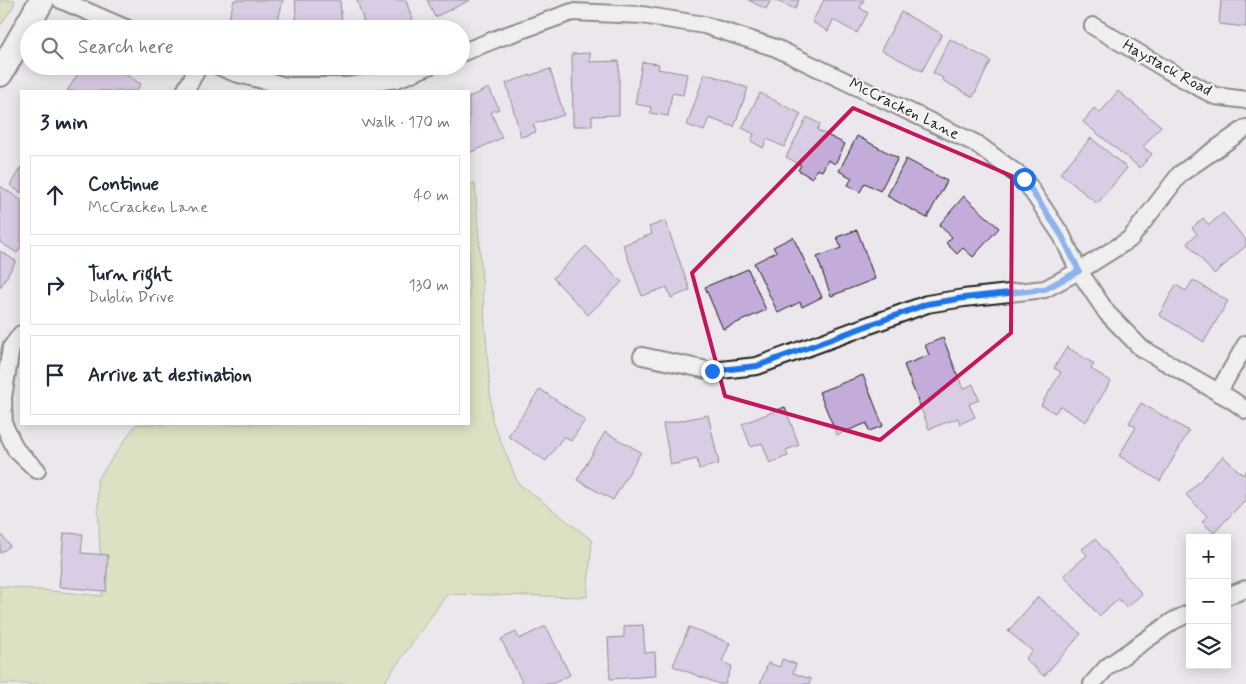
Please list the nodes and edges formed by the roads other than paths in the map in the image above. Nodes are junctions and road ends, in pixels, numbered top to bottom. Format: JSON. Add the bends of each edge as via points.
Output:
{"nodes":[{"id":1,"x":42,"y":0,"type":"edge"},
{"id":2,"x":61,"y":0,"type":"edge"},
{"id":3,"x":572,"y":6,"type":"edge"},
{"id":4,"x":31,"y":20,"type":"edge"},
{"id":5,"x":107,"y":20,"type":"edge"},
{"id":6,"x":1093,"y":26,"type":"dead end"},
{"id":7,"x":20,"y":39,"type":"edge"},
{"id":8,"x":470,"y":49,"type":"edge"},
{"id":9,"x":0,"y":74,"type":"edge"},
{"id":10,"x":194,"y":75,"type":"edge"},
{"id":11,"x":246,"y":75,"type":"edge"},
{"id":12,"x":407,"y":75,"type":"edge"},
{"id":13,"x":186,"y":90,"type":"edge"},
{"id":14,"x":1246,"y":100,"type":"edge"},
{"id":15,"x":1246,"y":128,"type":"edge"},
{"id":16,"x":1079,"y":271,"type":"junction"},
{"id":17,"x":20,"y":335,"type":"edge"},
{"id":18,"x":1246,"y":344,"type":"edge"},
{"id":19,"x":642,"y":356,"type":"dead end"},
{"id":20,"x":1218,"y":393,"type":"junction"},
{"id":21,"x":1246,"y":410,"type":"edge"},
{"id":22,"x":36,"y":470,"type":"dead end"},
{"id":23,"x":1246,"y":589,"type":"edge"},
{"id":24,"x":1231,"y":595,"type":"edge"},
{"id":25,"x":1186,"y":615,"type":"edge"},
{"id":26,"x":1092,"y":684,"type":"edge"}],
"edges":[{"from":1,"to":4,"type":"street"},
{"from":2,"to":5,"type":"street"},
{"from":3,"to":8,"type":"street","name":"McCracken Lane"},
{"from":3,"to":16,"type":"street","name":"McCracken Lane","via":[[704,25],[776,48],[977,144],[1024,179],[1062,236]]},
{"from":6,"to":14,"type":"street","name":"Haystack Road","via":[[1215,96]]},
{"from":7,"to":9,"type":"street"},
{"from":10,"to":13,"type":"street"},
{"from":11,"to":12,"type":"street","via":[[286,86],[347,86]]},
{"from":15,"to":16,"type":"street","via":[[1180,174],[1130,239]]},
{"from":16,"to":19,"type":"street","via":[[1045,289],[927,304],[757,366],[712,371]]},
{"from":16,"to":20,"type":"street","name":"McCracken Lane","via":[[1108,313],[1141,348]]},
{"from":17,"to":22,"type":"street","via":[[11,348],[3,398],[4,425],[16,450]]},
{"from":18,"to":20,"type":"street"},
{"from":20,"to":21,"type":"street","name":"McCracken Lane"},
{"from":23,"to":24,"type":"street"},
{"from":25,"to":26,"type":"street","via":[[1107,667]]}]}
